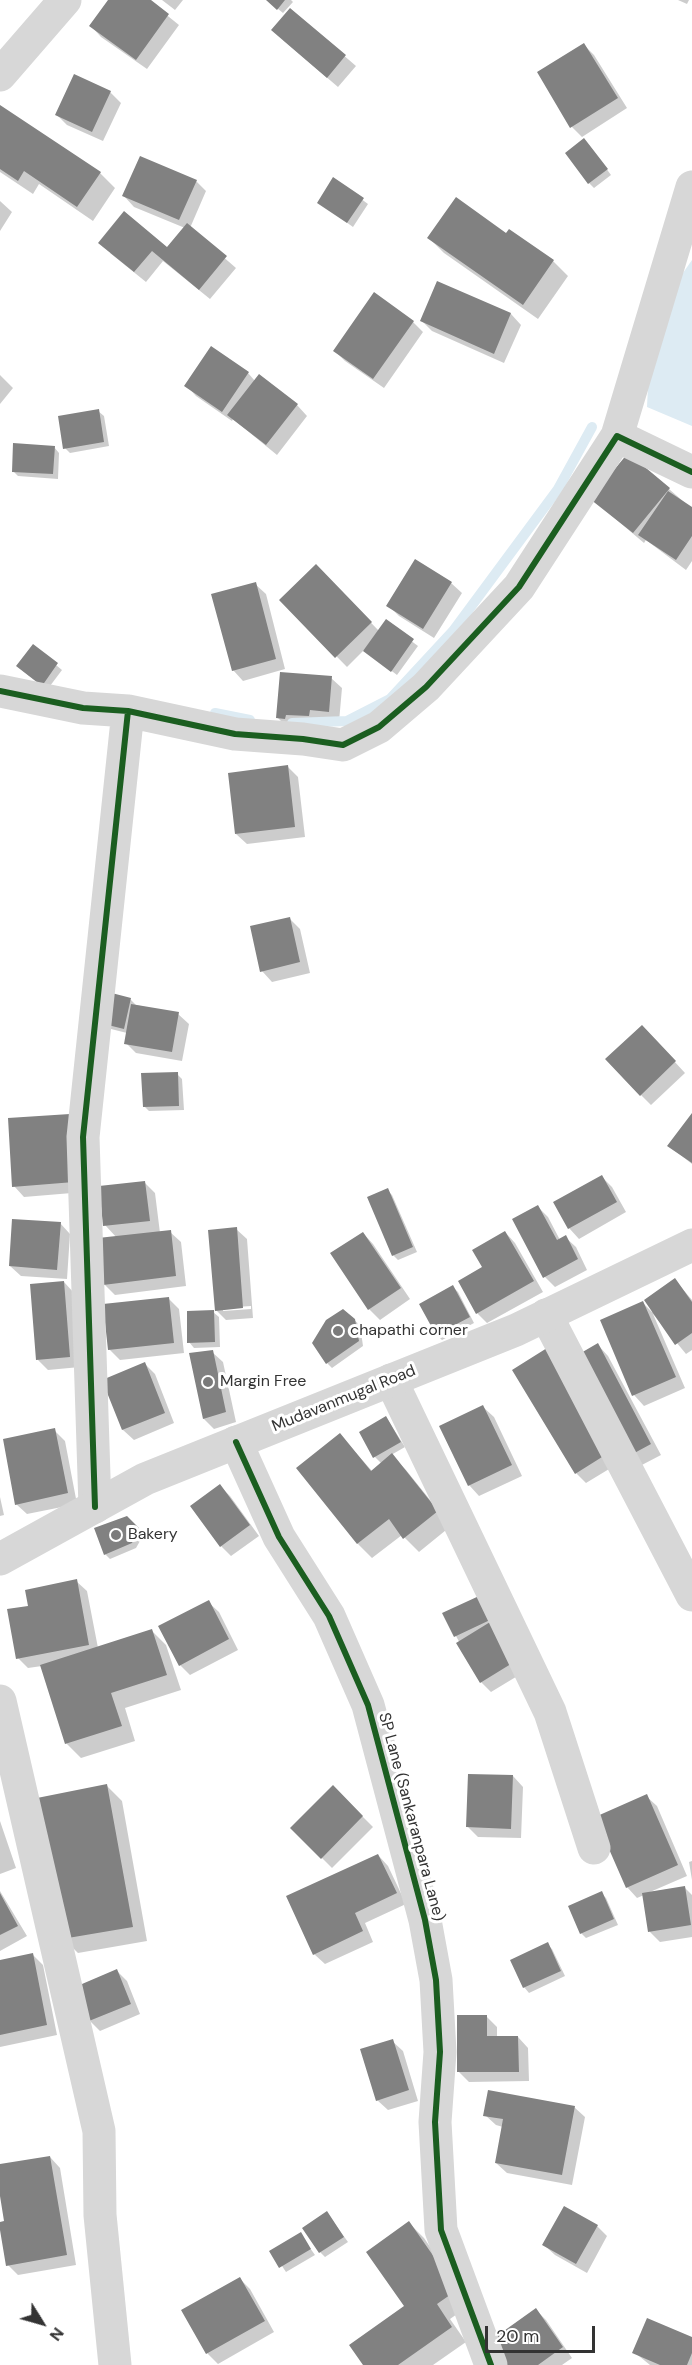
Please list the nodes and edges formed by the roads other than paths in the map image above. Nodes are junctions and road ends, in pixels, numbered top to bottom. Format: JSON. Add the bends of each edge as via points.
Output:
{"nodes":[{"id":1,"x":65,"y":0,"type":"edge"},
{"id":2,"x":0,"y":75,"type":"edge"},
{"id":3,"x":692,"y":187,"type":"edge"},
{"id":4,"x":617,"y":436,"type":"junction"},
{"id":5,"x":692,"y":472,"type":"edge"},
{"id":6,"x":0,"y":691,"type":"edge"},
{"id":7,"x":128,"y":711,"type":"junction"},
{"id":8,"x":692,"y":1245,"type":"edge"},
{"id":9,"x":546,"y":1316,"type":"junction"},
{"id":10,"x":391,"y":1380,"type":"junction"},
{"id":11,"x":236,"y":1442,"type":"junction"},
{"id":12,"x":95,"y":1507,"type":"junction"},
{"id":13,"x":0,"y":1558,"type":"edge"},
{"id":14,"x":692,"y":1595,"type":"edge"},
{"id":15,"x":0,"y":1701,"type":"edge"},
{"id":16,"x":594,"y":1848,"type":"dead end"},
{"id":17,"x":115,"y":2365,"type":"edge"},
{"id":18,"x":490,"y":2365,"type":"edge"}],
"edges":[{"from":1,"to":2,"type":"street"},
{"from":3,"to":4,"type":"street"},
{"from":4,"to":5,"type":"street"},
{"from":4,"to":7,"type":"street","via":[[519,587],[426,687],[379,727],[343,745],[235,734]]},
{"from":6,"to":7,"type":"street","via":[[83,708]]},
{"from":7,"to":12,"type":"street","via":[[83,1137]]},
{"from":8,"to":9,"type":"street","name":"Mudavanmugal Road"},
{"from":9,"to":10,"type":"street","name":"Mudavanmugal Road"},
{"from":9,"to":14,"type":"street"},
{"from":10,"to":11,"type":"street","name":"Mudavanmugal Road"},
{"from":10,"to":16,"type":"street","via":[[550,1712]]},
{"from":11,"to":12,"type":"street","name":"Mudavanmugal Road","via":[[145,1479]]},
{"from":11,"to":18,"type":"street","name":"SP Lane (Sankaranpara Lane)","via":[[279,1537],[328,1616],[368,1705],[425,1920],[436,1980],[440,2052],[435,2122],[441,2230]]},
{"from":12,"to":13,"type":"street","name":"Mudavanmugal Road"},
{"from":15,"to":17,"type":"street","via":[[99,2131],[100,2215]]}]}
